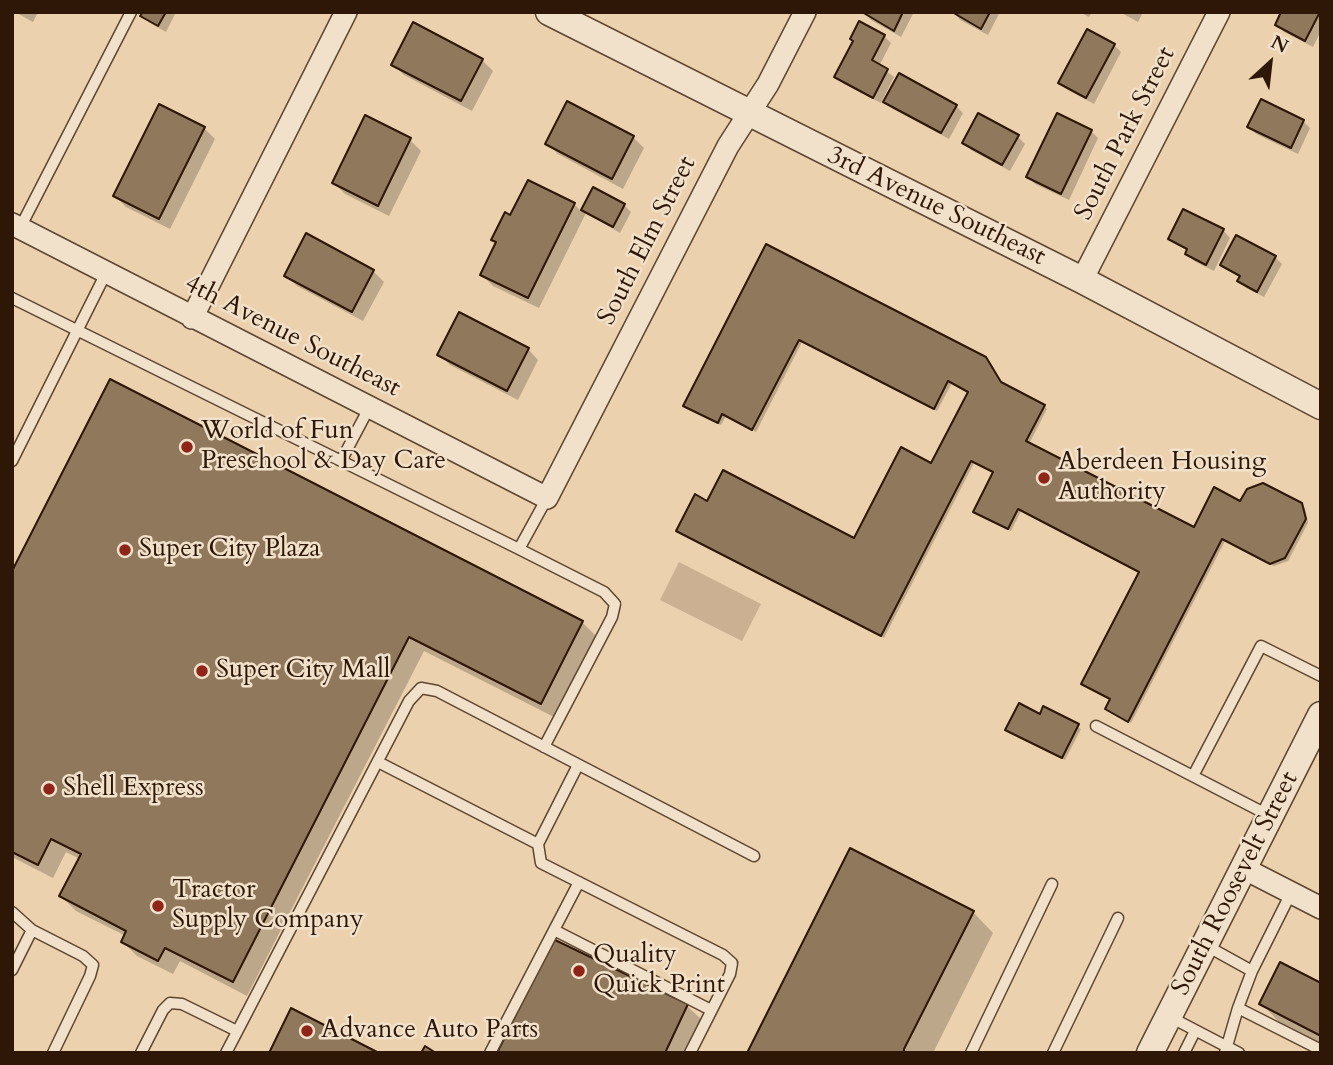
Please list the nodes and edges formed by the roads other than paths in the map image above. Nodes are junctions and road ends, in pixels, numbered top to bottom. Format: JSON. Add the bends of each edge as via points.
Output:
{"nodes":[{"id":1,"x":131,"y":12,"type":"edge"},
{"id":2,"x":346,"y":12,"type":"edge"},
{"id":3,"x":549,"y":12,"type":"edge"},
{"id":4,"x":804,"y":12,"type":"edge"},
{"id":5,"x":1219,"y":12,"type":"edge"},
{"id":6,"x":748,"y":114,"type":"junction"},
{"id":7,"x":16,"y":226,"type":"edge"},
{"id":8,"x":106,"y":273,"type":"junction"},
{"id":9,"x":1082,"y":280,"type":"junction"},
{"id":10,"x":12,"y":298,"type":"edge"},
{"id":11,"x":192,"y":318,"type":"junction"},
{"id":12,"x":77,"y":331,"type":"junction"},
{"id":13,"x":1321,"y":406,"type":"edge"},
{"id":14,"x":369,"y":408,"type":"junction"},
{"id":15,"x":12,"y":461,"type":"edge"},
{"id":16,"x":341,"y":461,"type":"junction"},
{"id":17,"x":547,"y":499,"type":"junction"},
{"id":18,"x":519,"y":549,"type":"junction"},
{"id":19,"x":1321,"y":676,"type":"edge"},
{"id":20,"x":1321,"y":715,"type":"edge"},
{"id":21,"x":1096,"y":726,"type":"dead end"},
{"id":22,"x":544,"y":747,"type":"junction"},
{"id":23,"x":378,"y":762,"type":"junction"},
{"id":24,"x":578,"y":765,"type":"junction"},
{"id":25,"x":1192,"y":776,"type":"junction"},
{"id":26,"x":1270,"y":816,"type":"junction"},
{"id":27,"x":538,"y":844,"type":"junction"},
{"id":28,"x":754,"y":856,"type":"dead end"},
{"id":29,"x":1243,"y":868,"type":"junction"},
{"id":30,"x":579,"y":882,"type":"junction"},
{"id":31,"x":1052,"y":884,"type":"dead end"},
{"id":32,"x":1291,"y":893,"type":"junction"},
{"id":33,"x":1321,"y":908,"type":"edge"},
{"id":34,"x":12,"y":912,"type":"edge"},
{"id":35,"x":1118,"y":918,"type":"dead end"},
{"id":36,"x":32,"y":930,"type":"junction"},
{"id":37,"x":554,"y":930,"type":"junction"},
{"id":38,"x":1205,"y":945,"type":"junction"},
{"id":39,"x":12,"y":970,"type":"edge"},
{"id":40,"x":1252,"y":971,"type":"junction"},
{"id":41,"x":1238,"y":1008,"type":"junction"},
{"id":42,"x":711,"y":1010,"type":"junction"},
{"id":43,"x":1169,"y":1017,"type":"junction"},
{"id":44,"x":237,"y":1031,"type":"junction"},
{"id":45,"x":1195,"y":1031,"type":"junction"},
{"id":46,"x":1226,"y":1050,"type":"edge"},
{"id":47,"x":1321,"y":1050,"type":"edge"},
{"id":48,"x":53,"y":1053,"type":"edge"},
{"id":49,"x":141,"y":1053,"type":"edge"},
{"id":50,"x":226,"y":1053,"type":"edge"},
{"id":51,"x":490,"y":1053,"type":"edge"},
{"id":52,"x":690,"y":1053,"type":"edge"},
{"id":53,"x":971,"y":1053,"type":"edge"},
{"id":54,"x":1053,"y":1053,"type":"edge"},
{"id":55,"x":1150,"y":1053,"type":"edge"},
{"id":56,"x":1184,"y":1053,"type":"edge"},
{"id":57,"x":1239,"y":1053,"type":"edge"}],
"edges":[{"from":1,"to":7,"type":"lane"},
{"from":2,"to":11,"type":"street"},
{"from":3,"to":6,"type":"street","name":"3rd Avenue Southeast"},
{"from":4,"to":6,"type":"street","name":"South Elm Street"},
{"from":5,"to":9,"type":"street","name":"South Park Street"},
{"from":6,"to":9,"type":"street","name":"3rd Avenue Southeast"},
{"from":6,"to":17,"type":"street","name":"South Elm Street"},
{"from":7,"to":8,"type":"street","name":"4th Avenue Southeast"},
{"from":8,"to":11,"type":"street","name":"4th Avenue Southeast"},
{"from":8,"to":12,"type":"lane"},
{"from":9,"to":13,"type":"street","name":"3rd Avenue Southeast"},
{"from":10,"to":12,"type":"lane"},
{"from":11,"to":14,"type":"street","name":"4th Avenue Southeast"},
{"from":12,"to":15,"type":"lane"},
{"from":12,"to":16,"type":"lane"},
{"from":14,"to":16,"type":"lane"},
{"from":14,"to":17,"type":"street","name":"4th Avenue Southeast"},
{"from":16,"to":18,"type":"lane"},
{"from":17,"to":18,"type":"lane"},
{"from":18,"to":22,"type":"lane","via":[[604,592],[615,604]]},
{"from":19,"to":25,"type":"lane","via":[[1261,646]]},
{"from":20,"to":26,"type":"street","name":"South Roosevelt Street"},
{"from":21,"to":25,"type":"lane"},
{"from":22,"to":23,"type":"lane","via":[[437,691],[421,688],[409,701]]},
{"from":22,"to":24,"type":"lane"},
{"from":23,"to":27,"type":"lane"},
{"from":23,"to":44,"type":"lane"},
{"from":24,"to":27,"type":"lane"},
{"from":24,"to":28,"type":"lane"},
{"from":25,"to":26,"type":"lane"},
{"from":26,"to":29,"type":"street","name":"South Roosevelt Street"},
{"from":27,"to":30,"type":"lane","via":[[541,863]]},
{"from":29,"to":32,"type":"street"},
{"from":29,"to":38,"type":"street","name":"South Roosevelt Street"},
{"from":30,"to":37,"type":"lane"},
{"from":30,"to":42,"type":"lane","via":[[732,963]]},
{"from":31,"to":53,"type":"lane"},
{"from":32,"to":33,"type":"street"},
{"from":32,"to":40,"type":"lane"},
{"from":34,"to":36,"type":"lane"},
{"from":35,"to":54,"type":"lane"},
{"from":36,"to":39,"type":"lane"},
{"from":36,"to":48,"type":"lane","via":[[93,965]]},
{"from":37,"to":42,"type":"lane"},
{"from":37,"to":51,"type":"lane"},
{"from":38,"to":40,"type":"lane"},
{"from":38,"to":43,"type":"street","name":"South Roosevelt Street"},
{"from":40,"to":41,"type":"lane"},
{"from":41,"to":46,"type":"lane"},
{"from":41,"to":47,"type":"lane"},
{"from":42,"to":52,"type":"lane"},
{"from":43,"to":45,"type":"lane"},
{"from":43,"to":55,"type":"street","name":"South Roosevelt Street"},
{"from":44,"to":49,"type":"lane","via":[[182,1004],[170,1003]]},
{"from":44,"to":50,"type":"lane"},
{"from":45,"to":46,"type":"lane"},
{"from":45,"to":56,"type":"lane"},
{"from":46,"to":57,"type":"lane"}]}
